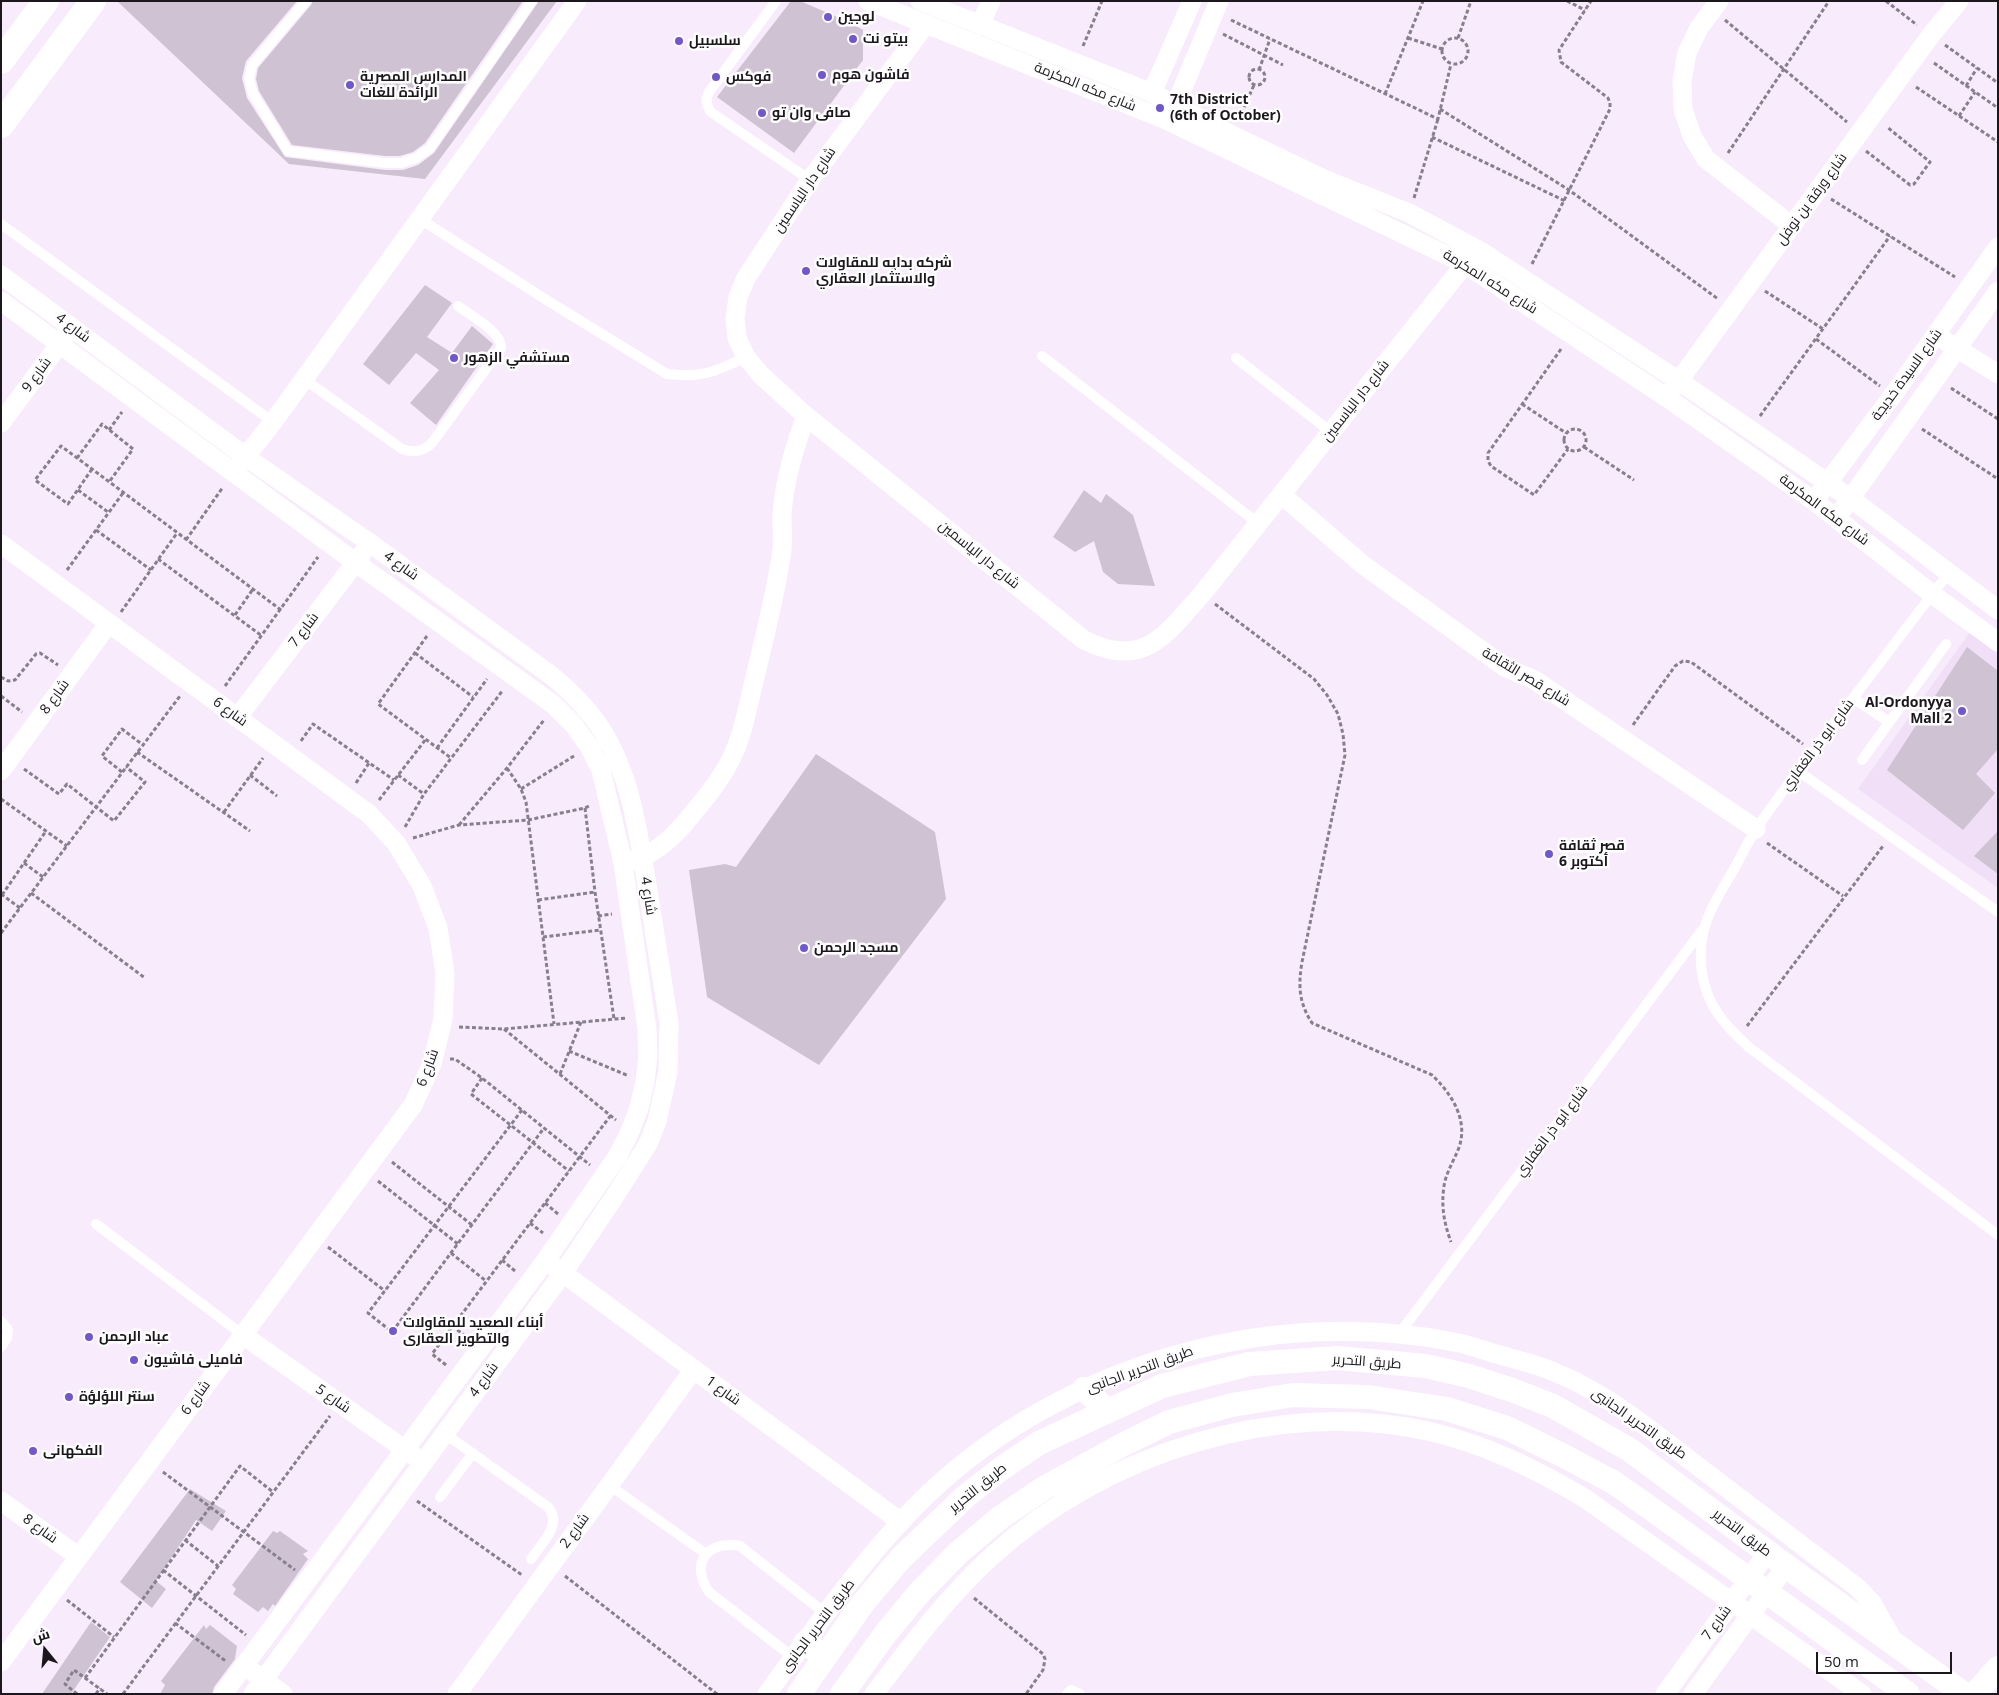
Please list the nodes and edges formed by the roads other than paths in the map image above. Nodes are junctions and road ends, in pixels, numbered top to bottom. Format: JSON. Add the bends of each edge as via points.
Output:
{"nodes":[{"id":1,"x":46,"y":1,"type":"edge"},
{"id":2,"x":93,"y":1,"type":"edge"},
{"id":3,"x":306,"y":1,"type":"edge"},
{"id":4,"x":532,"y":1,"type":"edge"},
{"id":5,"x":577,"y":1,"type":"edge"},
{"id":6,"x":776,"y":1,"type":"edge"},
{"id":7,"x":868,"y":1,"type":"edge"},
{"id":8,"x":920,"y":1,"type":"edge"},
{"id":9,"x":991,"y":1,"type":"edge"},
{"id":10,"x":1192,"y":1,"type":"edge"},
{"id":11,"x":1959,"y":1,"type":"edge"},
{"id":12,"x":1716,"y":5,"type":"edge"},
{"id":13,"x":1214,"y":13,"type":"edge"},
{"id":14,"x":926,"y":24,"type":"junction"},
{"id":15,"x":980,"y":25,"type":"junction"},
{"id":16,"x":1,"y":61,"type":"edge"},
{"id":17,"x":1152,"y":93,"type":"junction"},
{"id":18,"x":1176,"y":104,"type":"junction"},
{"id":19,"x":1,"y":125,"type":"edge"},
{"id":20,"x":810,"y":180,"type":"junction"},
{"id":21,"x":420,"y":218,"type":"junction"},
{"id":22,"x":1,"y":224,"type":"edge"},
{"id":23,"x":1792,"y":226,"type":"junction"},
{"id":24,"x":1998,"y":247,"type":"edge"},
{"id":25,"x":1465,"y":264,"type":"junction"},
{"id":26,"x":1,"y":274,"type":"edge"},
{"id":27,"x":1998,"y":291,"type":"edge"},
{"id":28,"x":1,"y":301,"type":"edge"},
{"id":29,"x":458,"y":306,"type":"dead end"},
{"id":30,"x":72,"y":327,"type":"junction"},
{"id":31,"x":1935,"y":335,"type":"junction"},
{"id":32,"x":59,"y":344,"type":"junction"},
{"id":33,"x":1957,"y":348,"type":"junction"},
{"id":34,"x":1042,"y":356,"type":"dead end"},
{"id":35,"x":746,"y":357,"type":"junction"},
{"id":36,"x":1236,"y":358,"type":"dead end"},
{"id":37,"x":1998,"y":374,"type":"edge"},
{"id":38,"x":304,"y":380,"type":"junction"},
{"id":39,"x":1679,"y":381,"type":"junction"},
{"id":40,"x":1666,"y":397,"type":"junction"},
{"id":41,"x":806,"y":416,"type":"junction"},
{"id":42,"x":273,"y":422,"type":"junction"},
{"id":43,"x":1,"y":423,"type":"edge"},
{"id":44,"x":1331,"y":432,"type":"junction"},
{"id":45,"x":246,"y":457,"type":"junction"},
{"id":46,"x":233,"y":472,"type":"junction"},
{"id":47,"x":1827,"y":483,"type":"junction"},
{"id":48,"x":1282,"y":495,"type":"junction"},
{"id":49,"x":1850,"y":498,"type":"junction"},
{"id":50,"x":1814,"y":501,"type":"junction"},
{"id":51,"x":1837,"y":518,"type":"junction"},
{"id":52,"x":1259,"y":524,"type":"junction"},
{"id":53,"x":370,"y":543,"type":"junction"},
{"id":54,"x":1,"y":544,"type":"edge"},
{"id":55,"x":355,"y":562,"type":"junction"},
{"id":56,"x":1949,"y":573,"type":"junction"},
{"id":57,"x":1932,"y":594,"type":"junction"},
{"id":58,"x":1998,"y":610,"type":"edge"},
{"id":59,"x":110,"y":624,"type":"junction"},
{"id":60,"x":1998,"y":642,"type":"edge"},
{"id":61,"x":1946,"y":644,"type":"dead end"},
{"id":62,"x":1853,"y":698,"type":"junction"},
{"id":63,"x":237,"y":718,"type":"junction"},
{"id":64,"x":1889,"y":722,"type":"junction"},
{"id":65,"x":1862,"y":760,"type":"dead end"},
{"id":66,"x":5,"y":765,"type":"edge"},
{"id":67,"x":1798,"y":771,"type":"junction"},
{"id":68,"x":1755,"y":831,"type":"junction"},
{"id":69,"x":642,"y":858,"type":"junction"},
{"id":70,"x":623,"y":863,"type":"junction"},
{"id":71,"x":1998,"y":912,"type":"edge"},
{"id":72,"x":1704,"y":929,"type":"junction"},
{"id":73,"x":96,"y":1224,"type":"dead end"},
{"id":74,"x":1998,"y":1235,"type":"edge"},
{"id":75,"x":546,"y":1260,"type":"junction"},
{"id":76,"x":562,"y":1273,"type":"junction"},
{"id":77,"x":1,"y":1321,"type":"edge"},
{"id":78,"x":1400,"y":1334,"type":"junction"},
{"id":79,"x":243,"y":1335,"type":"junction"},
{"id":80,"x":1,"y":1346,"type":"edge"},
{"id":81,"x":694,"y":1369,"type":"junction"},
{"id":82,"x":1084,"y":1389,"type":"junction"},
{"id":83,"x":1108,"y":1411,"type":"junction"},
{"id":84,"x":444,"y":1433,"type":"junction"},
{"id":85,"x":404,"y":1450,"type":"junction"},
{"id":86,"x":473,"y":1453,"type":"junction"},
{"id":87,"x":423,"y":1463,"type":"junction"},
{"id":88,"x":609,"y":1485,"type":"junction"},
{"id":89,"x":440,"y":1497,"type":"dead end"},
{"id":90,"x":1,"y":1501,"type":"edge"},
{"id":91,"x":901,"y":1522,"type":"junction"},
{"id":92,"x":706,"y":1554,"type":"junction"},
{"id":93,"x":79,"y":1557,"type":"junction"},
{"id":94,"x":531,"y":1558,"type":"dead end"},
{"id":95,"x":1777,"y":1559,"type":"junction"},
{"id":96,"x":1758,"y":1586,"type":"junction"},
{"id":97,"x":1732,"y":1602,"type":"junction"},
{"id":98,"x":826,"y":1614,"type":"junction"},
{"id":99,"x":1751,"y":1616,"type":"junction"},
{"id":100,"x":1894,"y":1643,"type":"junction"},
{"id":101,"x":799,"y":1650,"type":"junction"},
{"id":102,"x":825,"y":1657,"type":"junction"},
{"id":103,"x":1,"y":1662,"type":"edge"},
{"id":104,"x":241,"y":1668,"type":"junction"},
{"id":105,"x":1998,"y":1668,"type":"edge"},
{"id":106,"x":258,"y":1687,"type":"edge"},
{"id":107,"x":223,"y":1694,"type":"edge"},
{"id":108,"x":283,"y":1694,"type":"edge"},
{"id":109,"x":457,"y":1694,"type":"edge"},
{"id":110,"x":767,"y":1694,"type":"edge"},
{"id":111,"x":799,"y":1694,"type":"edge"},
{"id":112,"x":842,"y":1694,"type":"edge"},
{"id":113,"x":874,"y":1694,"type":"edge"},
{"id":114,"x":1067,"y":1694,"type":"edge"},
{"id":115,"x":1080,"y":1694,"type":"edge"},
{"id":116,"x":1665,"y":1694,"type":"edge"},
{"id":117,"x":1693,"y":1694,"type":"edge"},
{"id":118,"x":1862,"y":1694,"type":"edge"},
{"id":119,"x":1908,"y":1694,"type":"edge"},
{"id":120,"x":1964,"y":1694,"type":"edge"},
{"id":121,"x":1975,"y":1694,"type":"edge"}],
"edges":[{"from":1,"to":16,"type":"main road"},
{"from":2,"to":19,"type":"main road"},
{"from":3,"to":4,"type":"lane","via":[[252,65],[249,80],[253,94],[288,151],[401,163],[430,148]]},
{"from":5,"to":21,"type":"street"},
{"from":6,"to":20,"type":"lane","via":[[709,92],[707,105],[711,112]]},
{"from":7,"to":14,"type":"street","name":"شارع مكه المكرمة"},
{"from":8,"to":15,"type":"street","name":"شارع مكه المكرمة"},
{"from":9,"to":15,"type":"street"},
{"from":10,"to":17,"type":"street"},
{"from":11,"to":23,"type":"street","name":"شارع ورقة بن نوفل"},
{"from":12,"to":23,"type":"street","via":[[1699,28],[1687,53],[1682,81],[1683,109],[1692,136],[1706,159]]},
{"from":13,"to":18,"type":"street"},
{"from":14,"to":20,"type":"street","name":"شارع دار الياسمين"},
{"from":14,"to":25,"type":"street","name":"شارع مكه المكرمة","via":[[1164,119]]},
{"from":15,"to":17,"type":"street","name":"شارع مكه المكرمة"},
{"from":17,"to":18,"type":"street","name":"شارع مكه المكرمة"},
{"from":18,"to":39,"type":"street","name":"شارع مكه المكرمة","via":[[1232,135],[1324,179],[1409,213],[1482,252]]},
{"from":20,"to":35,"type":"street","name":"شارع دار الياسمين","via":[[746,278],[738,297],[737,338]]},
{"from":21,"to":35,"type":"lane","via":[[667,374],[690,377],[712,373]]},
{"from":21,"to":38,"type":"street"},
{"from":22,"to":42,"type":"lane"},
{"from":23,"to":39,"type":"street","name":"شارع ورقة بن نوفل"},
{"from":24,"to":31,"type":"street","name":"شارع السيدة خديجة"},
{"from":25,"to":40,"type":"street","name":"شارع مكه المكرمة"},
{"from":25,"to":44,"type":"street","name":"شارع دار الياسمين"},
{"from":26,"to":30,"type":"street","name":"شارع 4"},
{"from":27,"to":33,"type":"street","name":"شارع السيدة خديجة"},
{"from":28,"to":32,"type":"street","name":"شارع 4"},
{"from":29,"to":38,"type":"lane","via":[[496,334],[501,348],[432,443],[422,450],[402,449]]},
{"from":30,"to":32,"type":"street","name":"شارع 9"},
{"from":30,"to":45,"type":"street","name":"شارع 4"},
{"from":31,"to":33,"type":"street"},
{"from":31,"to":47,"type":"street","name":"شارع السيدة خديجة"},
{"from":32,"to":43,"type":"street","name":"شارع 9"},
{"from":32,"to":46,"type":"street","name":"شارع 4"},
{"from":33,"to":37,"type":"street"},
{"from":33,"to":49,"type":"street","name":"شارع السيدة خديجة"},
{"from":34,"to":52,"type":"lane"},
{"from":35,"to":41,"type":"street","name":"شارع دار الياسمين"},
{"from":36,"to":44,"type":"lane"},
{"from":38,"to":42,"type":"street"},
{"from":39,"to":40,"type":"street","name":"شارع ورقة بن نوفل"},
{"from":39,"to":47,"type":"street","name":"شارع مكه المكرمة"},
{"from":40,"to":50,"type":"street","name":"شارع مكه المكرمة"},
{"from":41,"to":52,"type":"street","name":"شارع دار الياسمين","via":[[1084,640],[1102,649],[1140,650],[1157,641],[1202,594]]},
{"from":41,"to":69,"type":"street","via":[[786,483],[782,548],[775,592],[741,732],[716,786],[669,839]]},
{"from":42,"to":45,"type":"street"},
{"from":44,"to":48,"type":"street","name":"شارع دار الياسمين"},
{"from":45,"to":46,"type":"street"},
{"from":45,"to":53,"type":"street","name":"شارع 4"},
{"from":46,"to":55,"type":"street","name":"شارع 4"},
{"from":47,"to":49,"type":"street","name":"شارع مكه المكرمة"},
{"from":47,"to":50,"type":"street","name":"شارع السيدة خديجة"},
{"from":48,"to":52,"type":"street","name":"شارع دار الياسمين"},
{"from":48,"to":68,"type":"street","name":"شارع قصر الثقافة","via":[[1362,564],[1506,668],[1533,679]]},
{"from":49,"to":51,"type":"street","name":"شارع السيدة خديجة"},
{"from":49,"to":56,"type":"street","name":"شارع مكه المكرمة"},
{"from":50,"to":51,"type":"street","name":"شارع مكه المكرمة"},
{"from":51,"to":57,"type":"street","name":"شارع مكه المكرمة"},
{"from":53,"to":55,"type":"street","name":"شارع 7"},
{"from":53,"to":69,"type":"street","name":"شارع 4","via":[[572,692],[603,731],[615,753],[624,777]]},
{"from":54,"to":59,"type":"street","name":"شارع 6"},
{"from":55,"to":63,"type":"street","name":"شارع 7"},
{"from":55,"to":70,"type":"street","name":"شارع 4","via":[[554,705],[573,724],[601,770]]},
{"from":56,"to":57,"type":"lane","name":"شارع ابو ذر الغفاري"},
{"from":56,"to":58,"type":"street","name":"شارع مكه المكرمة"},
{"from":57,"to":60,"type":"street","name":"شارع مكه المكرمة"},
{"from":57,"to":62,"type":"lane","name":"شارع ابو ذر الغفاري"},
{"from":59,"to":63,"type":"street","name":"شارع 6"},
{"from":59,"to":66,"type":"street","name":"شارع 8"},
{"from":61,"to":64,"type":"lane"},
{"from":62,"to":64,"type":"lane"},
{"from":62,"to":67,"type":"lane","name":"شارع ابو ذر الغفاري"},
{"from":63,"to":79,"type":"street","name":"شارع 6","via":[[369,814],[396,843],[422,886],[438,928],[445,973],[443,1019],[432,1064],[413,1105]]},
{"from":64,"to":65,"type":"lane"},
{"from":67,"to":68,"type":"lane","name":"شارع ابو ذر الغفاري"},
{"from":67,"to":71,"type":"lane"},
{"from":68,"to":72,"type":"lane","name":"شارع ابو ذر الغفاري","via":[[1710,912]]},
{"from":69,"to":70,"type":"street"},
{"from":69,"to":76,"type":"street","name":"شارع 4","via":[[669,1023],[670,1048],[664,1097],[648,1144]]},
{"from":70,"to":75,"type":"street","name":"شارع 4","via":[[647,1029],[645,1082],[629,1134],[617,1157]]},
{"from":72,"to":74,"type":"lane","name":"شارع ابو ذر الغفاري","via":[[1701,946],[1704,982],[1728,1030]]},
{"from":72,"to":78,"type":"lane","name":"شارع ابو ذر الغفاري"},
{"from":73,"to":79,"type":"lane"},
{"from":75,"to":76,"type":"street","name":"شارع 1"},
{"from":75,"to":85,"type":"street","name":"شارع 4"},
{"from":76,"to":81,"type":"street","name":"شارع 1"},
{"from":76,"to":84,"type":"street","name":"شارع 4"},
{"from":77,"to":80,"type":"lane","via":[[8,1330]]},
{"from":78,"to":82,"type":"street","name":"طريق التحرير الجانبى","via":[[1286,1333],[1229,1341],[1174,1354]]},
{"from":78,"to":100,"type":"street","name":"طريق التحرير الجانبى","via":[[1456,1342],[1554,1371],[1596,1392],[1858,1588],[1872,1603]]},
{"from":79,"to":85,"type":"street","name":"شارع 5"},
{"from":79,"to":93,"type":"street","name":"شارع 6"},
{"from":81,"to":88,"type":"street","name":"شارع 2"},
{"from":81,"to":91,"type":"street","name":"شارع 1"},
{"from":82,"to":83,"type":"street"},
{"from":82,"to":91,"type":"street","name":"طريق التحرير الجانبى","via":[[1019,1424],[972,1457]]},
{"from":83,"to":95,"type":"street","name":"طريق التحرير","via":[[1162,1386],[1249,1364],[1337,1358],[1426,1366],[1469,1376],[1553,1406],[1630,1450]]},
{"from":83,"to":102,"type":"street","name":"طريق التحرير","via":[[1039,1443],[966,1496],[901,1558],[863,1603]]},
{"from":84,"to":86,"type":"lane"},
{"from":84,"to":87,"type":"street","name":"شارع 4"},
{"from":85,"to":87,"type":"street","name":"شارع 5"},
{"from":85,"to":104,"type":"street","name":"شارع 4"},
{"from":86,"to":89,"type":"lane"},
{"from":86,"to":94,"type":"lane","via":[[552,1512],[555,1518],[552,1528]]},
{"from":87,"to":106,"type":"street","name":"شارع 4"},
{"from":88,"to":92,"type":"lane"},
{"from":88,"to":109,"type":"street","name":"شارع 2"},
{"from":90,"to":93,"type":"street","name":"شارع 8"},
{"from":91,"to":98,"type":"street","name":"طريق التحرير الجانبى"},
{"from":92,"to":98,"type":"lane","via":[[728,1544],[740,1546]]},
{"from":92,"to":101,"type":"lane","via":[[700,1567],[701,1581],[708,1592]]},
{"from":93,"to":103,"type":"street","name":"شارع 6"},
{"from":95,"to":96,"type":"street","name":"شارع 7"},
{"from":95,"to":100,"type":"street","name":"طريق التحرير"},
{"from":96,"to":97,"type":"street","name":"شارع 7"},
{"from":96,"to":99,"type":"street","name":"شارع 7"},
{"from":96,"to":112,"type":"street","via":[[1613,1482],[1507,1428],[1447,1409],[1368,1397],[1293,1395],[1232,1405],[1169,1422],[1044,1488],[1001,1517],[919,1593]]},
{"from":96,"to":119,"type":"street"},
{"from":97,"to":99,"type":"street"},
{"from":97,"to":113,"type":"street","via":[[1583,1498],[1534,1469],[1482,1446],[1428,1431],[1372,1422],[1316,1421],[1259,1427],[1204,1440],[1151,1459],[1068,1500],[1030,1526],[960,1586]]},
{"from":97,"to":116,"type":"street","name":"شارع 7"},
{"from":98,"to":101,"type":"street","name":"طريق التحرير الجانبى"},
{"from":99,"to":117,"type":"street","name":"شارع 7"},
{"from":99,"to":118,"type":"street"},
{"from":100,"to":120,"type":"street","name":"طريق التحرير"},
{"from":101,"to":102,"type":"street"},
{"from":101,"to":110,"type":"street","name":"طريق التحرير الجانبى"},
{"from":102,"to":111,"type":"street","name":"طريق التحرير"},
{"from":104,"to":106,"type":"street"},
{"from":104,"to":107,"type":"street","name":"شارع 4"},
{"from":105,"to":121,"type":"street"},
{"from":106,"to":108,"type":"street"},
{"from":114,"to":115,"type":"lane","via":[[1071,1690]]}]}
